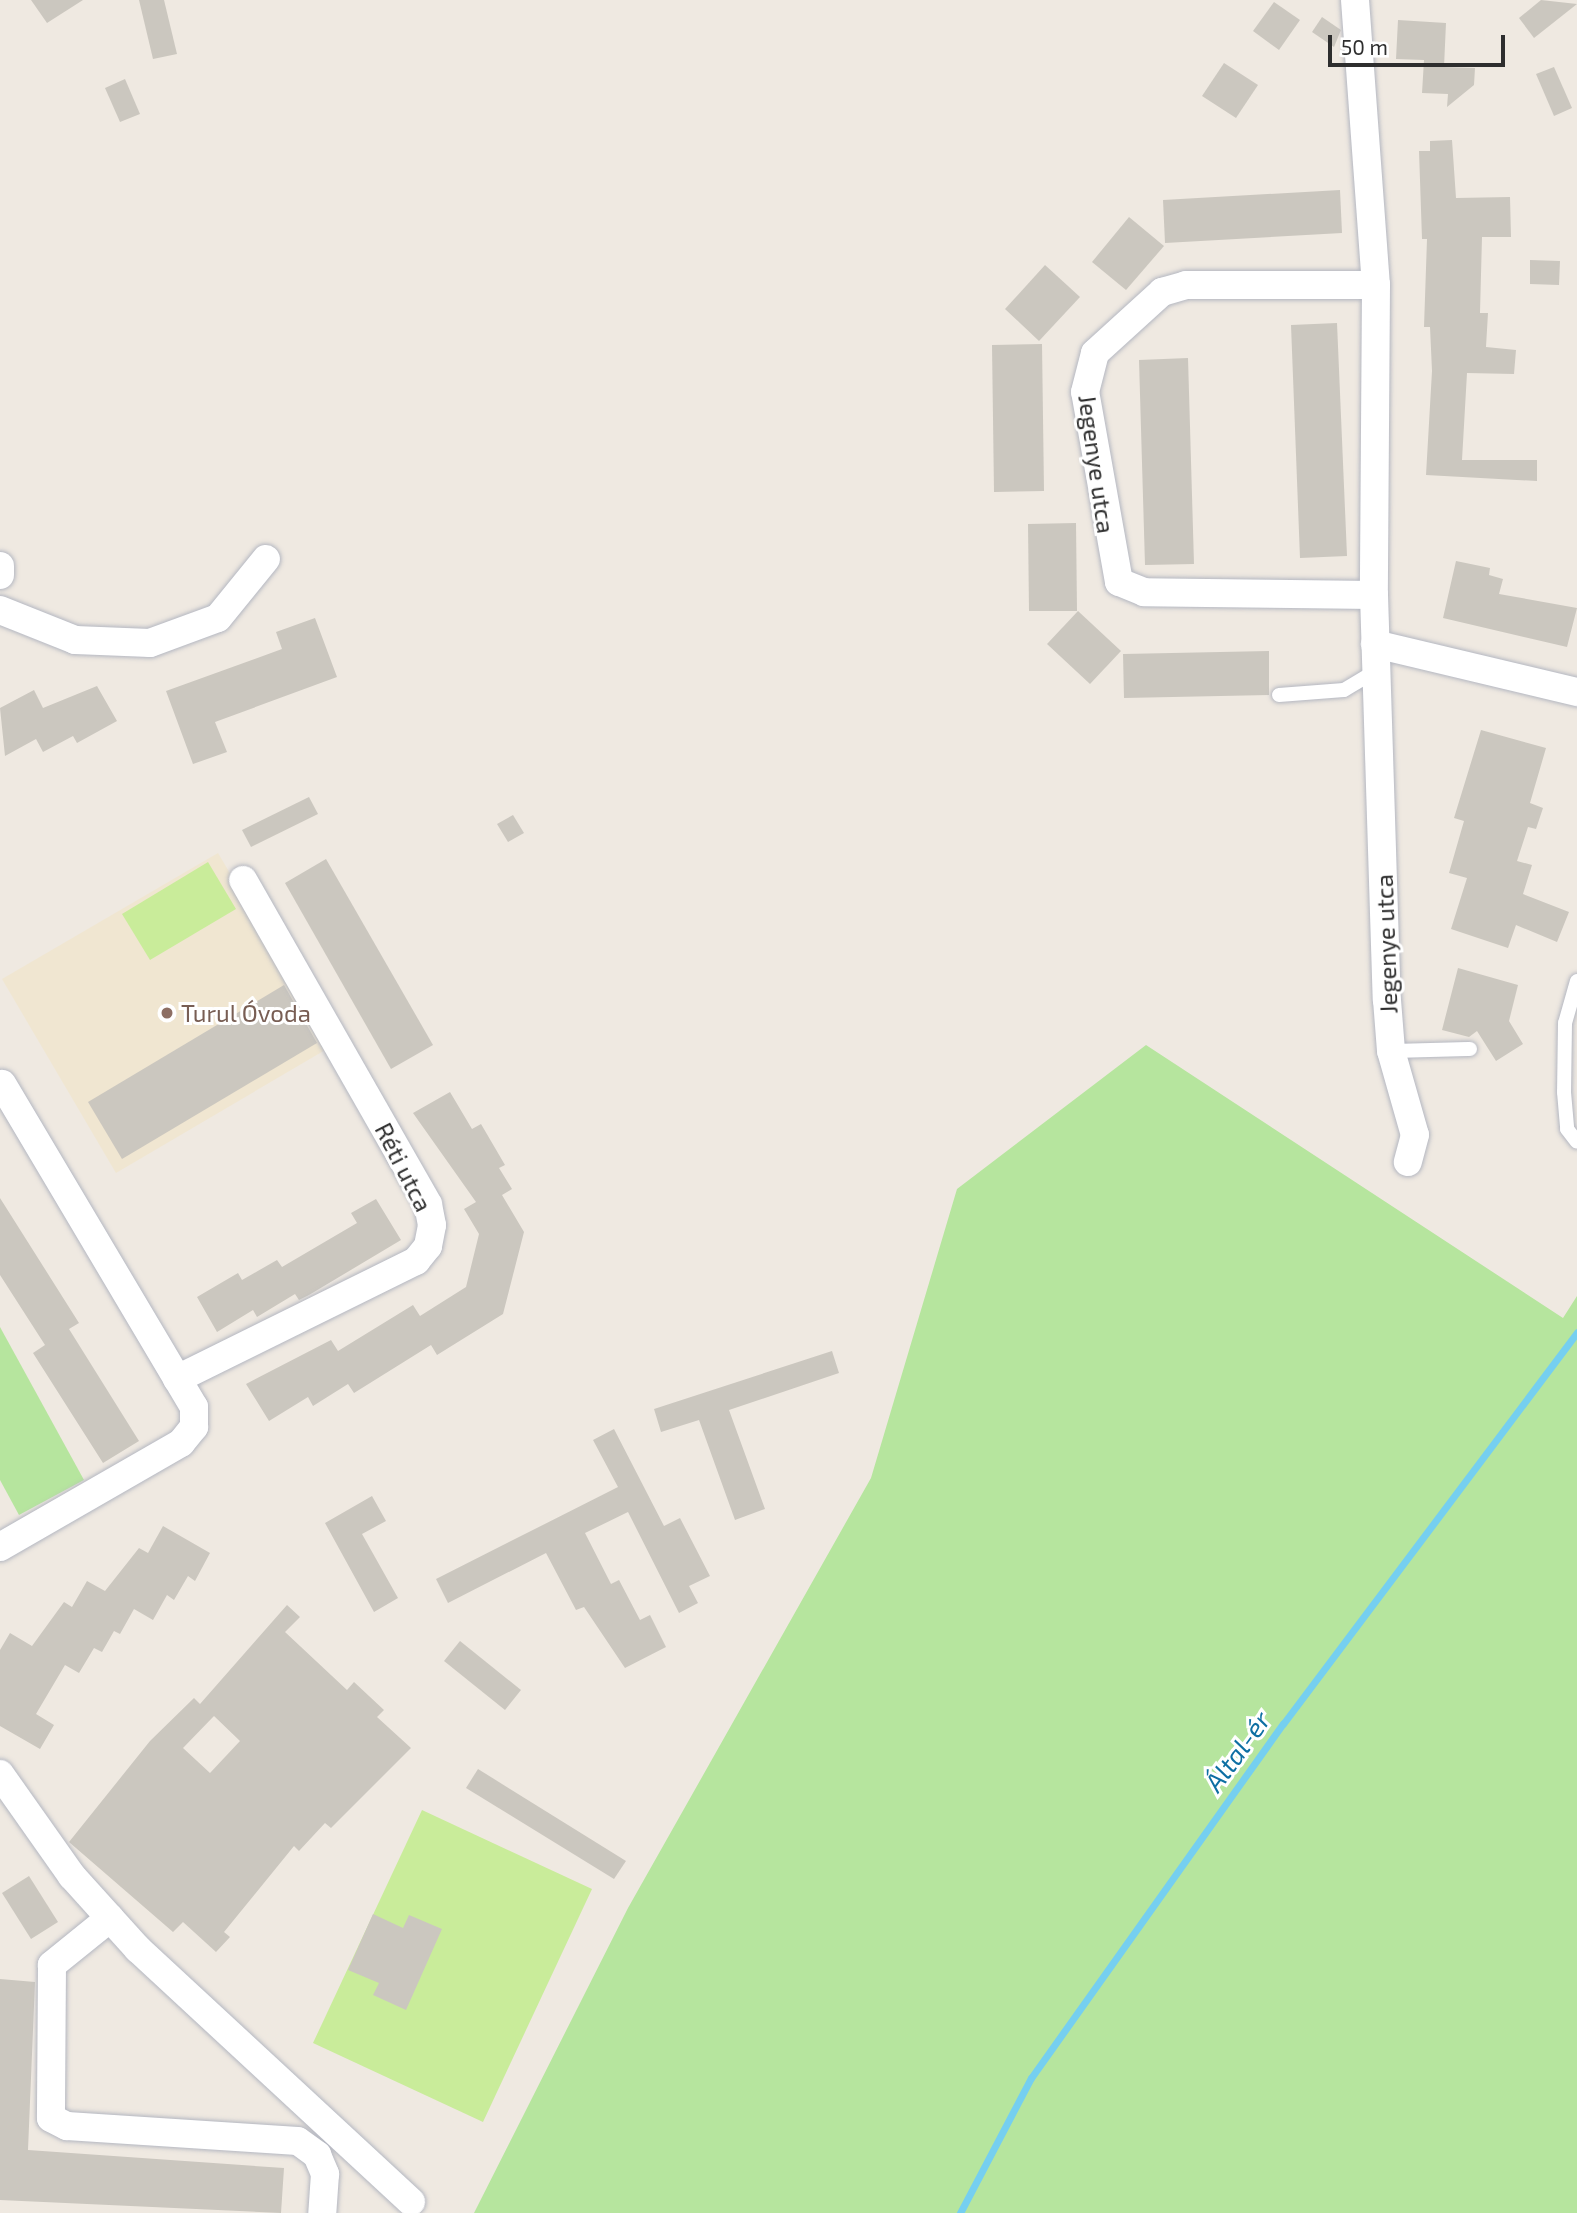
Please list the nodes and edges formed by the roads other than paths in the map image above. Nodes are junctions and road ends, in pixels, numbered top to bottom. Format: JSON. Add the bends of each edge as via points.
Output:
{"nodes":[{"id":1,"x":1355,"y":0,"type":"edge"},
{"id":2,"x":1376,"y":285,"type":"junction"},
{"id":3,"x":266,"y":559,"type":"dead end"},
{"id":4,"x":0,"y":566,"type":"edge"},
{"id":5,"x":0,"y":575,"type":"edge"},
{"id":6,"x":1374,"y":595,"type":"junction"},
{"id":7,"x":0,"y":610,"type":"edge"},
{"id":8,"x":1375,"y":658,"type":"junction"},
{"id":9,"x":1577,"y":692,"type":"edge"},
{"id":10,"x":1279,"y":695,"type":"dead end"},
{"id":11,"x":243,"y":880,"type":"dead end"},
{"id":12,"x":1577,"y":981,"type":"edge"},
{"id":13,"x":1471,"y":1049,"type":"dead end"},
{"id":14,"x":1391,"y":1051,"type":"junction"},
{"id":15,"x":2,"y":1084,"type":"dead end"},
{"id":16,"x":1577,"y":1142,"type":"edge"},
{"id":17,"x":1408,"y":1162,"type":"dead end"},
{"id":18,"x":177,"y":1379,"type":"junction"},
{"id":19,"x":0,"y":1547,"type":"edge"},
{"id":20,"x":0,"y":1774,"type":"edge"},
{"id":21,"x":110,"y":1919,"type":"junction"},
{"id":22,"x":411,"y":2202,"type":"dead end"},
{"id":23,"x":322,"y":2213,"type":"edge"}],
"edges":[{"from":1,"to":2,"type":"street","name":"Jegenye utca"},
{"from":2,"to":6,"type":"street","name":"Jegenye utca"},
{"from":2,"to":6,"type":"street","name":"Jegenye utca","via":[[1186,285],[1162,292],[1095,353],[1085,392],[1119,582],[1144,592]]},
{"from":3,"to":7,"type":"street","via":[[218,618],[149,643],[75,640]]},
{"from":4,"to":5,"type":"street"},
{"from":6,"to":8,"type":"street","name":"Jegenye utca"},
{"from":8,"to":9,"type":"street"},
{"from":8,"to":10,"type":"lane","via":[[1344,691]]},
{"from":8,"to":14,"type":"street","name":"Jegenye utca"},
{"from":11,"to":18,"type":"street","name":"Réti utca","via":[[428,1204],[432,1225],[428,1246],[416,1261]]},
{"from":12,"to":16,"type":"lane","via":[[1564,1023],[1567,1129]]},
{"from":13,"to":14,"type":"lane"},
{"from":14,"to":17,"type":"street","name":"Jegenye utca","via":[[1415,1135]]},
{"from":15,"to":18,"type":"street"},
{"from":18,"to":19,"type":"street","via":[[194,1407],[194,1427],[181,1443]]},
{"from":20,"to":21,"type":"street"},
{"from":21,"to":22,"type":"street"},
{"from":21,"to":23,"type":"street","via":[[52,1965],[51,2118],[67,2126],[298,2141],[317,2155],[326,2174]]}]}
